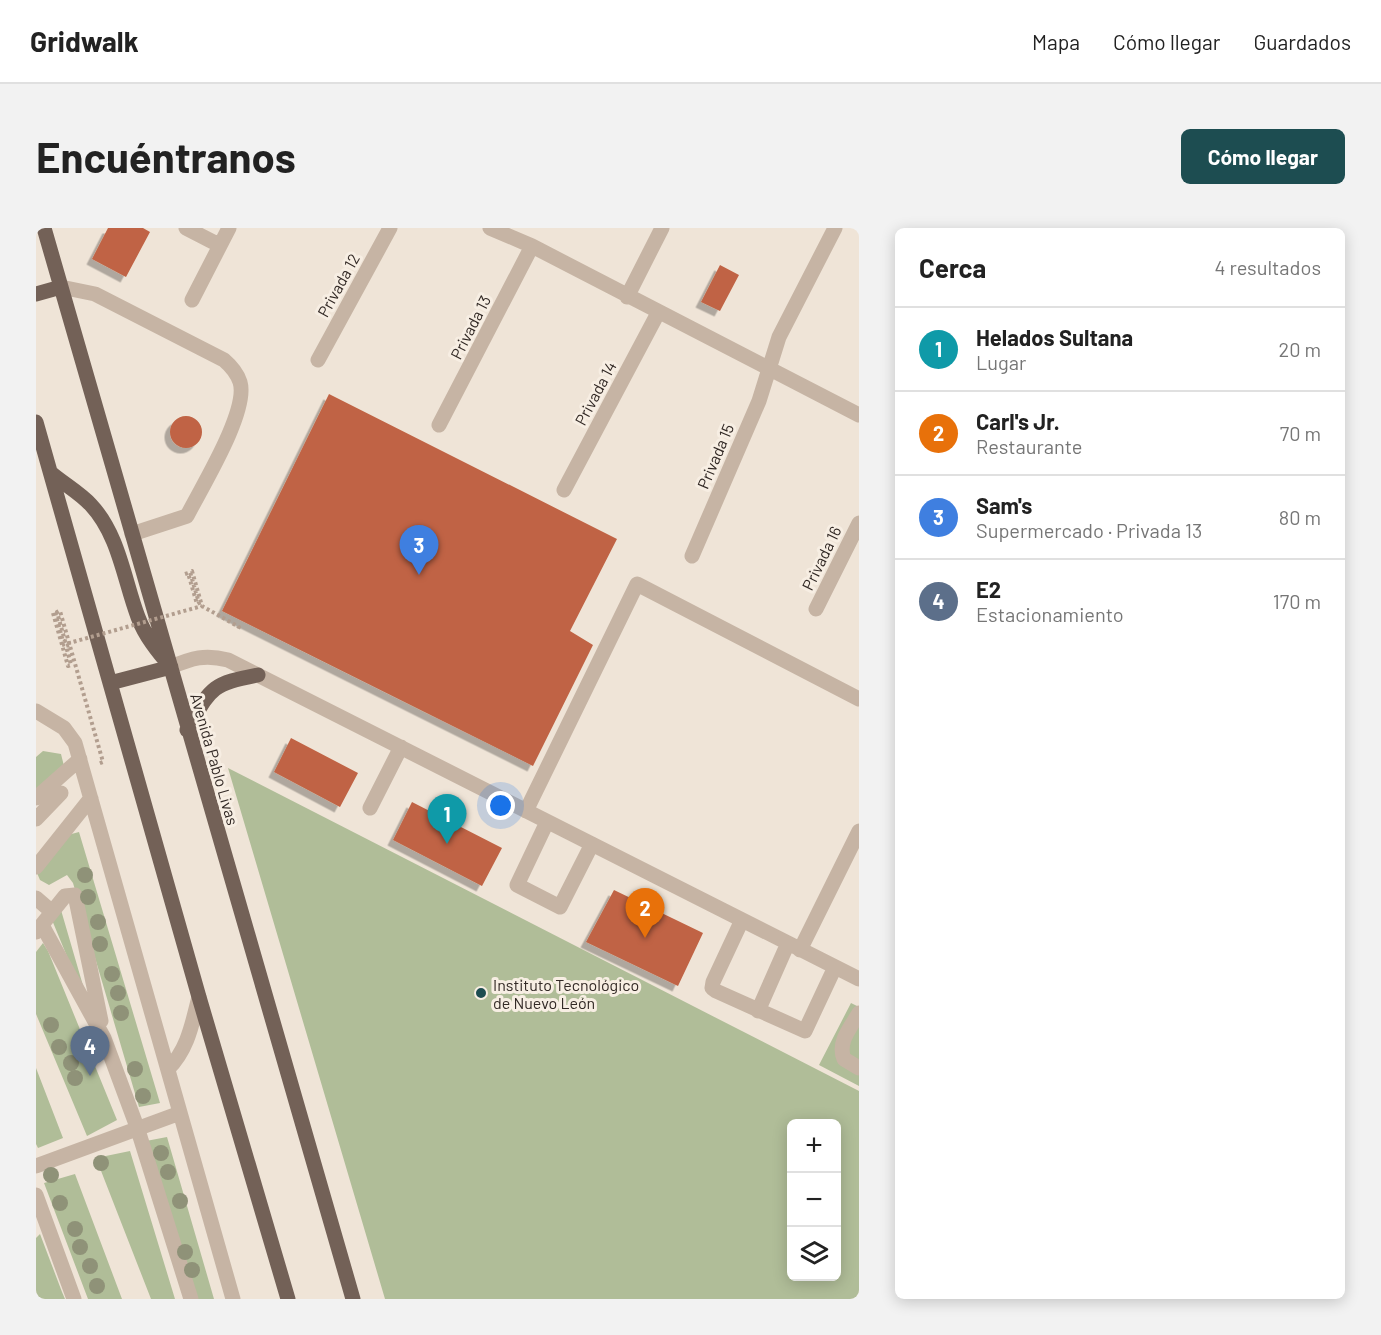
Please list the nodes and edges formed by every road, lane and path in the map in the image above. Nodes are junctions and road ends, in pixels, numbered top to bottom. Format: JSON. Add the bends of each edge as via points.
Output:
{"nodes":[{"id":1,"x":44,"y":228,"type":"edge"},
{"id":2,"x":186,"y":228,"type":"edge"},
{"id":3,"x":229,"y":228,"type":"edge"},
{"id":4,"x":390,"y":228,"type":"edge"},
{"id":5,"x":491,"y":228,"type":"edge"},
{"id":6,"x":662,"y":228,"type":"edge"},
{"id":7,"x":835,"y":228,"type":"edge"},
{"id":8,"x":219,"y":245,"type":"junction"},
{"id":9,"x":532,"y":246,"type":"junction"},
{"id":10,"x":61,"y":287,"type":"junction"},
{"id":11,"x":36,"y":294,"type":"edge"},
{"id":12,"x":627,"y":297,"type":"junction"},
{"id":13,"x":192,"y":300,"type":"dead end"},
{"id":14,"x":658,"y":313,"type":"junction"},
{"id":15,"x":318,"y":360,"type":"dead end"},
{"id":16,"x":769,"y":369,"type":"junction"},
{"id":17,"x":859,"y":414,"type":"edge"},
{"id":18,"x":36,"y":422,"type":"edge"},
{"id":19,"x":439,"y":425,"type":"dead end"},
{"id":20,"x":39,"y":440,"type":"edge"},
{"id":21,"x":51,"y":473,"type":"junction"},
{"id":22,"x":564,"y":490,"type":"dead end"},
{"id":23,"x":859,"y":523,"type":"edge"},
{"id":24,"x":132,"y":534,"type":"junction"},
{"id":25,"x":692,"y":556,"type":"dead end"},
{"id":26,"x":186,"y":573,"type":"dead end"},
{"id":27,"x":202,"y":606,"type":"junction"},
{"id":28,"x":816,"y":609,"type":"dead end"},
{"id":29,"x":238,"y":629,"type":"dead end"},
{"id":30,"x":65,"y":645,"type":"junction"},
{"id":31,"x":171,"y":667,"type":"junction"},
{"id":32,"x":258,"y":675,"type":"junction"},
{"id":33,"x":110,"y":683,"type":"junction"},
{"id":34,"x":859,"y":699,"type":"edge"},
{"id":35,"x":36,"y":711,"type":"edge"},
{"id":36,"x":187,"y":729,"type":"junction"},
{"id":37,"x":401,"y":747,"type":"junction"},
{"id":38,"x":81,"y":764,"type":"junction"},
{"id":39,"x":61,"y":793,"type":"dead end"},
{"id":40,"x":36,"y":798,"type":"edge"},
{"id":41,"x":91,"y":798,"type":"junction"},
{"id":42,"x":370,"y":808,"type":"dead end"},
{"id":43,"x":526,"y":811,"type":"junction"},
{"id":44,"x":36,"y":819,"type":"edge"},
{"id":45,"x":547,"y":822,"type":"junction"},
{"id":46,"x":859,"y":831,"type":"edge"},
{"id":47,"x":592,"y":844,"type":"junction"},
{"id":48,"x":36,"y":867,"type":"edge"},
{"id":49,"x":36,"y":898,"type":"edge"},
{"id":50,"x":51,"y":911,"type":"junction"},
{"id":51,"x":742,"y":920,"type":"junction"},
{"id":52,"x":39,"y":928,"type":"edge"},
{"id":53,"x":794,"y":946,"type":"junction"},
{"id":54,"x":835,"y":968,"type":"junction"},
{"id":55,"x":859,"y":980,"type":"edge"},
{"id":56,"x":199,"y":997,"type":"junction"},
{"id":57,"x":758,"y":1011,"type":"junction"},
{"id":58,"x":859,"y":1013,"type":"edge"},
{"id":59,"x":104,"y":1038,"type":"junction"},
{"id":60,"x":859,"y":1068,"type":"edge"},
{"id":61,"x":168,"y":1069,"type":"junction"},
{"id":62,"x":180,"y":1113,"type":"junction"},
{"id":63,"x":137,"y":1127,"type":"junction"},
{"id":64,"x":36,"y":1166,"type":"edge"},
{"id":65,"x":36,"y":1195,"type":"edge"},
{"id":66,"x":39,"y":1213,"type":"edge"},
{"id":67,"x":74,"y":1299,"type":"edge"},
{"id":68,"x":190,"y":1299,"type":"edge"},
{"id":69,"x":233,"y":1299,"type":"edge"},
{"id":70,"x":288,"y":1299,"type":"edge"},
{"id":71,"x":353,"y":1299,"type":"edge"}],
"edges":[{"from":1,"to":10,"type":"main road","name":"Avenida Pablo Livas"},
{"from":2,"to":8,"type":"street"},
{"from":3,"to":8,"type":"street"},
{"from":4,"to":15,"type":"street","name":"Privada 12"},
{"from":5,"to":9,"type":"street"},
{"from":6,"to":12,"type":"street"},
{"from":7,"to":16,"type":"street","name":"Privada 15","via":[[782,330]]},
{"from":8,"to":13,"type":"street"},
{"from":9,"to":12,"type":"street"},
{"from":9,"to":19,"type":"street","name":"Privada 13"},
{"from":10,"to":11,"type":"main road"},
{"from":10,"to":24,"type":"main road","name":"Avenida Pablo Livas"},
{"from":10,"to":24,"type":"street","via":[[95,294],[224,360],[241,383],[239,413],[187,516]]},
{"from":12,"to":14,"type":"street"},
{"from":14,"to":16,"type":"street"},
{"from":14,"to":22,"type":"street","name":"Privada 14"},
{"from":16,"to":17,"type":"street"},
{"from":16,"to":25,"type":"street","name":"Privada 15"},
{"from":18,"to":20,"type":"main road"},
{"from":20,"to":21,"type":"main road"},
{"from":21,"to":31,"type":"main road","via":[[92,506],[104,525],[138,618]]},
{"from":21,"to":33,"type":"main road"},
{"from":23,"to":28,"type":"street","name":"Privada 16"},
{"from":24,"to":31,"type":"main road","name":"Avenida Pablo Livas"},
{"from":26,"to":27,"type":"path","via":[[197,604],[192,571]]},
{"from":27,"to":29,"type":"path"},
{"from":27,"to":30,"type":"path","bridge":true},
{"from":30,"to":30,"type":"path","via":[[52,613],[55,612],[63,641],[65,641],[57,612],[60,611]]},
{"from":30,"to":38,"type":"path","via":[[103,762]]},
{"from":31,"to":32,"type":"street","via":[[211,655]]},
{"from":31,"to":33,"type":"main road"},
{"from":31,"to":36,"type":"main road","name":"Avenida Pablo Livas"},
{"from":32,"to":36,"type":"main road","via":[[222,682],[212,689]]},
{"from":32,"to":37,"type":"street"},
{"from":33,"to":56,"type":"main road"},
{"from":34,"to":43,"type":"street","via":[[637,585]]},
{"from":35,"to":38,"type":"street","via":[[64,728],[75,743]]},
{"from":36,"to":71,"type":"main road","name":"Avenida Pablo Livas"},
{"from":37,"to":42,"type":"street"},
{"from":37,"to":43,"type":"street"},
{"from":38,"to":40,"type":"street"},
{"from":38,"to":41,"type":"street"},
{"from":39,"to":44,"type":"street"},
{"from":41,"to":48,"type":"street"},
{"from":41,"to":61,"type":"street"},
{"from":43,"to":45,"type":"street"},
{"from":45,"to":47,"type":"street"},
{"from":45,"to":47,"type":"street","via":[[518,885],[560,907]]},
{"from":46,"to":53,"type":"street"},
{"from":47,"to":51,"type":"street"},
{"from":49,"to":50,"type":"street"},
{"from":50,"to":52,"type":"street"},
{"from":50,"to":59,"type":"street","via":[[67,894],[75,896]]},
{"from":51,"to":53,"type":"street"},
{"from":51,"to":57,"type":"street","via":[[712,988]]},
{"from":52,"to":59,"type":"street"},
{"from":53,"to":54,"type":"street"},
{"from":53,"to":57,"type":"street"},
{"from":54,"to":55,"type":"street"},
{"from":54,"to":57,"type":"street","via":[[805,1031]]},
{"from":56,"to":61,"type":"street","via":[[186,1044]]},
{"from":56,"to":70,"type":"main road"},
{"from":58,"to":60,"type":"street","via":[[841,1044],[844,1059]]},
{"from":59,"to":63,"type":"street"},
{"from":61,"to":62,"type":"street"},
{"from":62,"to":63,"type":"street"},
{"from":62,"to":69,"type":"street"},
{"from":63,"to":64,"type":"street"},
{"from":63,"to":68,"type":"street"},
{"from":65,"to":66,"type":"street"},
{"from":66,"to":67,"type":"street"}]}
